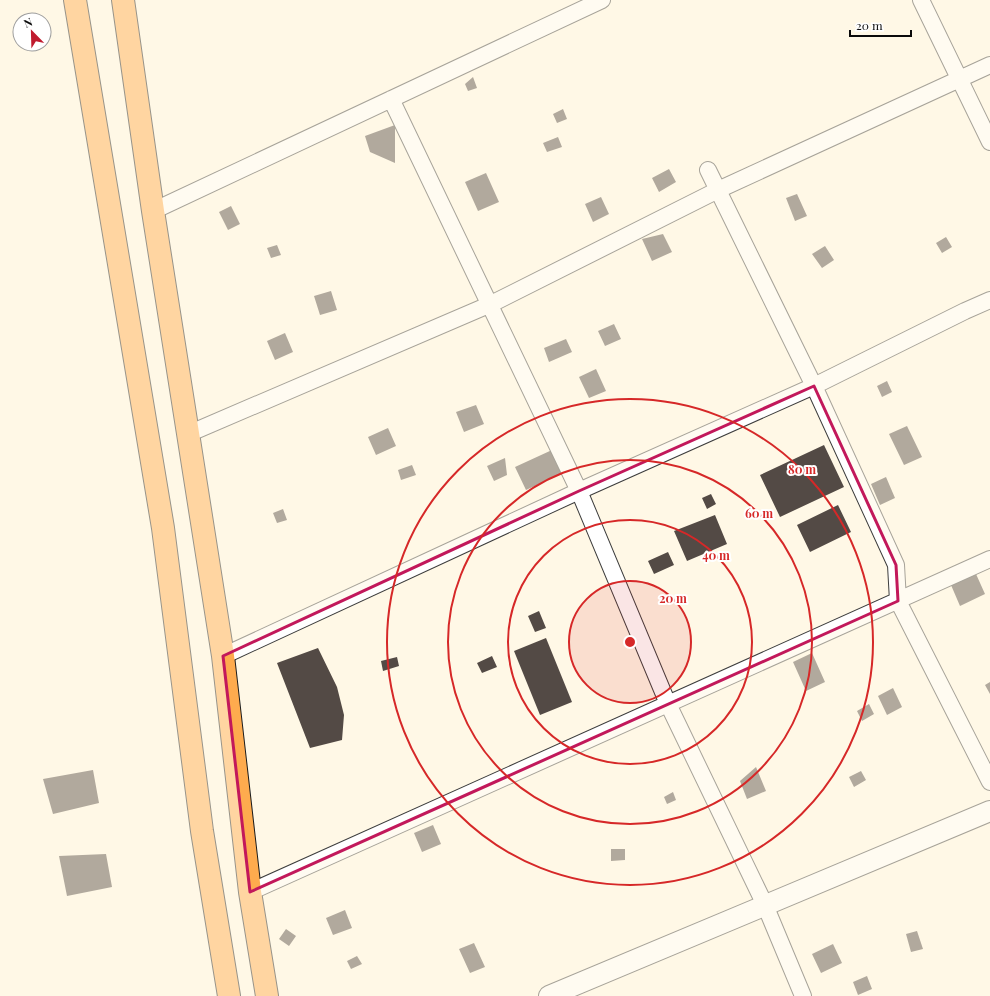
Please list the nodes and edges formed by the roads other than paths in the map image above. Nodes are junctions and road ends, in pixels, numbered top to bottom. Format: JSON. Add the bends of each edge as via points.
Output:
{"nodes":[{"id":1,"x":74,"y":0,"type":"edge"},
{"id":2,"x":123,"y":0,"type":"edge"},
{"id":3,"x":602,"y":0,"type":"edge"},
{"id":4,"x":921,"y":0,"type":"edge"},
{"id":5,"x":990,"y":65,"type":"edge"},
{"id":6,"x":959,"y":79,"type":"junction"},
{"id":7,"x":391,"y":99,"type":"junction"},
{"id":8,"x":990,"y":142,"type":"edge"},
{"id":9,"x":708,"y":170,"type":"dead end"},
{"id":10,"x":718,"y":190,"type":"junction"},
{"id":11,"x":153,"y":210,"type":"junction"},
{"id":12,"x":990,"y":300,"type":"edge"},
{"id":13,"x":491,"y":304,"type":"junction"},
{"id":14,"x":814,"y":386,"type":"junction"},
{"id":15,"x":188,"y":434,"type":"junction"},
{"id":16,"x":579,"y":491,"type":"junction"},
{"id":17,"x":990,"y":560,"type":"edge"},
{"id":18,"x":898,"y":601,"type":"junction"},
{"id":19,"x":223,"y":656,"type":"junction"},
{"id":20,"x":668,"y":704,"type":"junction"},
{"id":21,"x":990,"y":782,"type":"edge"},
{"id":22,"x":990,"y":811,"type":"edge"},
{"id":23,"x":250,"y":892,"type":"junction"},
{"id":24,"x":765,"y":905,"type":"junction"},
{"id":25,"x":228,"y":996,"type":"edge"},
{"id":26,"x":267,"y":996,"type":"edge"},
{"id":27,"x":549,"y":996,"type":"edge"},
{"id":28,"x":803,"y":996,"type":"edge"}],
"edges":[{"from":1,"to":25,"type":"highway","via":[[162,520],[201,823]]},
{"from":2,"to":11,"type":"highway"},
{"from":3,"to":7,"type":"street"},
{"from":4,"to":6,"type":"street"},
{"from":5,"to":6,"type":"street"},
{"from":6,"to":8,"type":"street"},
{"from":6,"to":10,"type":"street"},
{"from":7,"to":11,"type":"street"},
{"from":7,"to":13,"type":"street"},
{"from":9,"to":10,"type":"street"},
{"from":10,"to":13,"type":"street"},
{"from":10,"to":14,"type":"street"},
{"from":11,"to":15,"type":"highway"},
{"from":12,"to":14,"type":"street"},
{"from":13,"to":15,"type":"street"},
{"from":13,"to":16,"type":"street"},
{"from":14,"to":16,"type":"street"},
{"from":14,"to":18,"type":"street","via":[[896,565]]},
{"from":15,"to":19,"type":"highway"},
{"from":16,"to":19,"type":"street"},
{"from":16,"to":20,"type":"street"},
{"from":17,"to":18,"type":"street"},
{"from":18,"to":20,"type":"street"},
{"from":18,"to":21,"type":"street"},
{"from":19,"to":23,"type":"highway"},
{"from":20,"to":23,"type":"street"},
{"from":20,"to":24,"type":"street"},
{"from":22,"to":24,"type":"street"},
{"from":23,"to":26,"type":"highway"},
{"from":24,"to":27,"type":"street"},
{"from":24,"to":28,"type":"street"}]}
